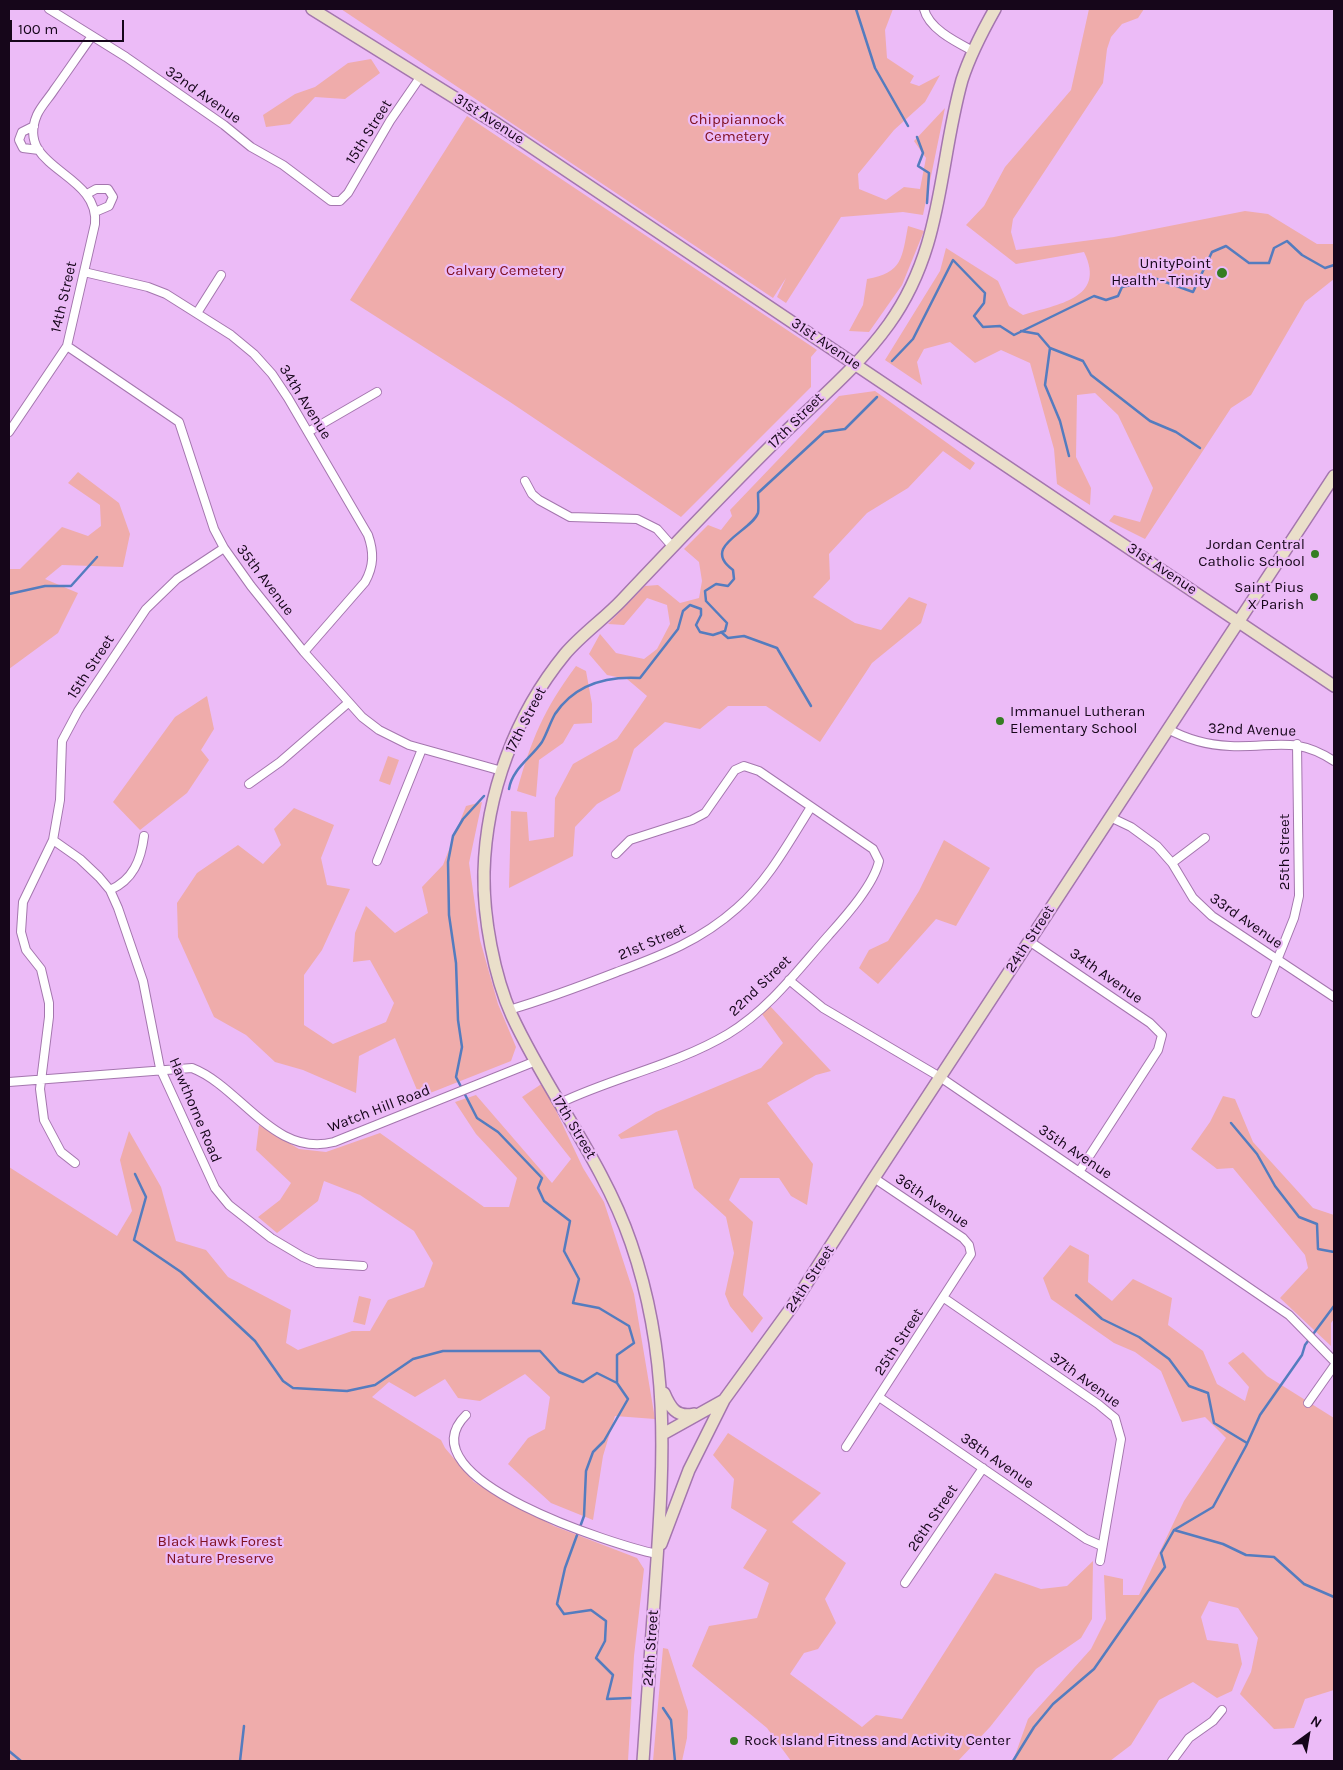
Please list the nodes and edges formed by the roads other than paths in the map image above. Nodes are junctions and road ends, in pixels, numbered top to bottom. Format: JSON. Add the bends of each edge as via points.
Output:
{"nodes":[{"id":1,"x":49,"y":9,"type":"edge"},
{"id":2,"x":312,"y":9,"type":"edge"},
{"id":3,"x":924,"y":9,"type":"edge"},
{"id":4,"x":994,"y":9,"type":"edge"},
{"id":5,"x":92,"y":36,"type":"junction"},
{"id":6,"x":973,"y":51,"type":"junction"},
{"id":7,"x":421,"y":76,"type":"junction"},
{"id":8,"x":34,"y":126,"type":"junction"},
{"id":9,"x":39,"y":150,"type":"junction"},
{"id":10,"x":87,"y":194,"type":"junction"},
{"id":11,"x":340,"y":201,"type":"joint"},
{"id":12,"x":95,"y":212,"type":"junction"},
{"id":13,"x":84,"y":272,"type":"junction"},
{"id":14,"x":221,"y":275,"type":"dead end"},
{"id":15,"x":197,"y":313,"type":"junction"},
{"id":16,"x":67,"y":346,"type":"junction"},
{"id":17,"x":856,"y":364,"type":"junction"},
{"id":18,"x":377,"y":392,"type":"dead end"},
{"id":19,"x":9,"y":432,"type":"edge"},
{"id":20,"x":308,"y":432,"type":"junction"},
{"id":21,"x":1334,"y":476,"type":"edge"},
{"id":22,"x":525,"y":481,"type":"dead end"},
{"id":23,"x":672,"y":546,"type":"junction"},
{"id":24,"x":224,"y":548,"type":"junction"},
{"id":25,"x":1239,"y":621,"type":"junction"},
{"id":26,"x":304,"y":652,"type":"junction"},
{"id":27,"x":1334,"y":686,"type":"edge"},
{"id":28,"x":348,"y":703,"type":"junction"},
{"id":29,"x":1168,"y":729,"type":"junction"},
{"id":30,"x":1297,"y":744,"type":"junction"},
{"id":31,"x":422,"y":749,"type":"junction"},
{"id":32,"x":1334,"y":761,"type":"edge"},
{"id":33,"x":502,"y":770,"type":"junction"},
{"id":34,"x":249,"y":784,"type":"dead end"},
{"id":35,"x":811,"y":807,"type":"junction"},
{"id":36,"x":1110,"y":817,"type":"junction"},
{"id":37,"x":144,"y":836,"type":"dead end"},
{"id":38,"x":1205,"y":838,"type":"dead end"},
{"id":39,"x":53,"y":840,"type":"junction"},
{"id":40,"x":616,"y":854,"type":"dead end"},
{"id":41,"x":377,"y":861,"type":"dead end"},
{"id":42,"x":1172,"y":863,"type":"junction"},
{"id":43,"x":110,"y":890,"type":"junction"},
{"id":44,"x":1029,"y":941,"type":"junction"},
{"id":45,"x":1277,"y":959,"type":"junction"},
{"id":46,"x":790,"y":980,"type":"junction"},
{"id":47,"x":1334,"y":996,"type":"edge"},
{"id":48,"x":509,"y":1010,"type":"junction"},
{"id":49,"x":1256,"y":1013,"type":"dead end"},
{"id":50,"x":536,"y":1061,"type":"junction"},
{"id":51,"x":160,"y":1068,"type":"junction"},
{"id":52,"x":940,"y":1076,"type":"junction"},
{"id":53,"x":42,"y":1078,"type":"junction"},
{"id":54,"x":9,"y":1082,"type":"edge"},
{"id":55,"x":560,"y":1103,"type":"junction"},
{"id":56,"x":75,"y":1163,"type":"dead end"},
{"id":57,"x":1079,"y":1172,"type":"junction"},
{"id":58,"x":874,"y":1178,"type":"junction"},
{"id":59,"x":971,"y":1250,"type":"joint"},
{"id":60,"x":363,"y":1266,"type":"dead end"},
{"id":61,"x":944,"y":1298,"type":"junction"},
{"id":62,"x":1334,"y":1362,"type":"edge"},
{"id":63,"x":1334,"y":1366,"type":"edge"},
{"id":64,"x":661,"y":1386,"type":"junction"},
{"id":65,"x":879,"y":1397,"type":"junction"},
{"id":66,"x":724,"y":1400,"type":"junction"},
{"id":67,"x":1308,"y":1403,"type":"dead end"},
{"id":68,"x":703,"y":1412,"type":"junction"},
{"id":69,"x":466,"y":1415,"type":"dead end"},
{"id":70,"x":663,"y":1434,"type":"junction"},
{"id":71,"x":846,"y":1447,"type":"dead end"},
{"id":72,"x":983,"y":1468,"type":"junction"},
{"id":73,"x":1102,"y":1546,"type":"junction"},
{"id":74,"x":657,"y":1552,"type":"junction"},
{"id":75,"x":1100,"y":1561,"type":"dead end"},
{"id":76,"x":906,"y":1584,"type":"dead end"},
{"id":77,"x":1222,"y":1710,"type":"dead end"},
{"id":78,"x":643,"y":1761,"type":"edge"},
{"id":79,"x":1172,"y":1761,"type":"edge"}],
"edges":[{"from":1,"to":5,"type":"street","name":"32nd Avenue"},
{"from":2,"to":7,"type":"street","name":"31st Avenue"},
{"from":3,"to":6,"type":"street","via":[[935,26]]},
{"from":4,"to":6,"type":"street","name":"17th Street"},
{"from":5,"to":8,"type":"street","via":[[39,112]]},
{"from":5,"to":11,"type":"street","name":"32nd Avenue","via":[[251,147],[279,162],[323,196],[331,201]]},
{"from":6,"to":17,"type":"street","name":"17th Street","via":[[962,82],[939,205],[925,255],[902,304]]},
{"from":7,"to":11,"type":"street","name":"15th Street"},
{"from":7,"to":17,"type":"street","name":"31st Avenue"},
{"from":8,"to":9,"type":"street"},
{"from":8,"to":9,"type":"street","via":[[22,132],[19,140],[26,150]]},
{"from":9,"to":10,"type":"street","via":[[45,160],[82,186]]},
{"from":10,"to":12,"type":"street"},
{"from":10,"to":12,"type":"street","via":[[102,188],[108,189],[113,197],[109,206]]},
{"from":12,"to":13,"type":"street","name":"14th Street"},
{"from":13,"to":15,"type":"street","name":"34th Avenue","via":[[156,290]]},
{"from":13,"to":16,"type":"street","name":"14th Street"},
{"from":14,"to":15,"type":"street"},
{"from":15,"to":20,"type":"street","name":"34th Avenue","via":[[238,341],[264,364]]},
{"from":16,"to":19,"type":"street","name":"14th Street"},
{"from":16,"to":24,"type":"street","name":"35th Avenue","via":[[179,422],[214,528]]},
{"from":17,"to":23,"type":"street","name":"17th Street"},
{"from":17,"to":25,"type":"street","name":"31st Avenue"},
{"from":18,"to":20,"type":"street"},
{"from":20,"to":26,"type":"street","name":"34th Avenue","via":[[368,535],[373,558],[365,582]]},
{"from":21,"to":25,"type":"street","name":"24th Street"},
{"from":22,"to":23,"type":"street","via":[[539,500],[570,518],[637,519],[657,529]]},
{"from":23,"to":33,"type":"street","name":"17th Street","via":[[564,655],[533,702]]},
{"from":24,"to":26,"type":"street","name":"35th Avenue","via":[[250,586]]},
{"from":24,"to":39,"type":"street","name":"15th Street","via":[[177,579],[146,609],[64,734],[60,750],[60,800]]},
{"from":25,"to":27,"type":"street","name":"31st Avenue"},
{"from":25,"to":29,"type":"street","name":"24th Street"},
{"from":26,"to":28,"type":"street","name":"35th Avenue"},
{"from":28,"to":31,"type":"street","name":"35th Avenue","via":[[379,730]]},
{"from":28,"to":34,"type":"street","via":[[280,762]]},
{"from":29,"to":30,"type":"street","name":"32nd Avenue","via":[[1188,739],[1213,745]]},
{"from":29,"to":36,"type":"street","name":"24th Street"},
{"from":30,"to":32,"type":"street","name":"32nd Avenue","via":[[1312,748]]},
{"from":30,"to":45,"type":"street","name":"25th Street","via":[[1300,884],[1294,918]]},
{"from":31,"to":33,"type":"street","name":"35th Avenue"},
{"from":31,"to":41,"type":"street"},
{"from":33,"to":48,"type":"street","name":"17th Street","via":[[491,809],[484,875],[488,934]]},
{"from":35,"to":40,"type":"street","via":[[759,771],[744,766],[734,770],[705,813],[630,840]]},
{"from":35,"to":46,"type":"street","name":"22nd Street","via":[[873,849],[878,857],[878,868],[851,908]]},
{"from":35,"to":48,"type":"street","name":"21st Street","via":[[751,894],[685,946],[558,995]]},
{"from":36,"to":42,"type":"street","name":"33rd Avenue","via":[[1147,838]]},
{"from":36,"to":44,"type":"street","name":"24th Street"},
{"from":37,"to":43,"type":"street","via":[[142,855],[130,876],[123,884]]},
{"from":38,"to":42,"type":"street"},
{"from":39,"to":43,"type":"street","name":"Hawthorne Road","via":[[80,859]]},
{"from":39,"to":53,"type":"street","name":"15th Street","via":[[23,902],[21,913],[22,942],[41,969],[49,1003]]},
{"from":42,"to":45,"type":"street","name":"33rd Avenue","via":[[1201,906]]},
{"from":43,"to":51,"type":"street","name":"Hawthorne Road","via":[[144,981]]},
{"from":44,"to":52,"type":"street","name":"24th Street"},
{"from":44,"to":57,"type":"street","name":"34th Avenue","via":[[1150,1023],[1160,1031],[1162,1039]]},
{"from":45,"to":47,"type":"street","name":"33rd Avenue"},
{"from":45,"to":49,"type":"street","name":"25th Street"},
{"from":46,"to":52,"type":"street","name":"35th Avenue","via":[[822,1008]]},
{"from":46,"to":55,"type":"street","name":"22nd Street","via":[[743,1024],[710,1044]]},
{"from":48,"to":50,"type":"street","name":"17th Street"},
{"from":50,"to":51,"type":"street","name":"Watch Hill Road","via":[[334,1142],[315,1145],[277,1131],[199,1071],[186,1067]]},
{"from":50,"to":55,"type":"street","name":"17th Street"},
{"from":51,"to":53,"type":"street","name":"Watch Hill Road"},
{"from":51,"to":60,"type":"street","name":"Hawthorne Road","via":[[215,1188],[229,1205],[271,1238],[303,1257],[317,1263]]},
{"from":52,"to":57,"type":"street","name":"35th Avenue"},
{"from":52,"to":58,"type":"street","name":"24th Street"},
{"from":53,"to":54,"type":"street","name":"Watch Hill Road"},
{"from":53,"to":56,"type":"street","name":"15th Street","via":[[40,1089],[44,1120],[60,1152]]},
{"from":55,"to":64,"type":"street","name":"17th Street","via":[[597,1166],[631,1241],[652,1316]]},
{"from":57,"to":62,"type":"street","name":"35th Avenue","via":[[1289,1315]]},
{"from":58,"to":59,"type":"street","name":"36th Avenue","via":[[964,1238]]},
{"from":58,"to":66,"type":"street","name":"24th Street","via":[[791,1308]]},
{"from":59,"to":61,"type":"street","name":"25th Street","via":[[970,1258]]},
{"from":61,"to":65,"type":"street","name":"25th Street"},
{"from":61,"to":73,"type":"street","name":"37th Avenue","via":[[1115,1418],[1121,1439]]},
{"from":63,"to":67,"type":"street"},
{"from":64,"to":68,"type":"street","name":"24th Street","via":[[677,1413]]},
{"from":64,"to":70,"type":"street","name":"17th Street"},
{"from":65,"to":71,"type":"street","name":"25th Street"},
{"from":65,"to":72,"type":"street","name":"38th Avenue"},
{"from":66,"to":68,"type":"street","name":"24th Street"},
{"from":66,"to":74,"type":"street","name":"24th Street","via":[[689,1470]]},
{"from":68,"to":70,"type":"street","name":"24th Street"},
{"from":69,"to":74,"type":"street","via":[[456,1425],[454,1442],[456,1452],[476,1475],[504,1495],[561,1525]]},
{"from":70,"to":74,"type":"street","name":"17th Street"},
{"from":72,"to":73,"type":"street","name":"38th Avenue","via":[[1086,1539]]},
{"from":72,"to":76,"type":"street","name":"26th Street"},
{"from":73,"to":75,"type":"street","name":"37th Avenue"},
{"from":74,"to":78,"type":"street","name":"24th Street"},
{"from":77,"to":79,"type":"street","via":[[1213,1721],[1189,1738]]}]}
